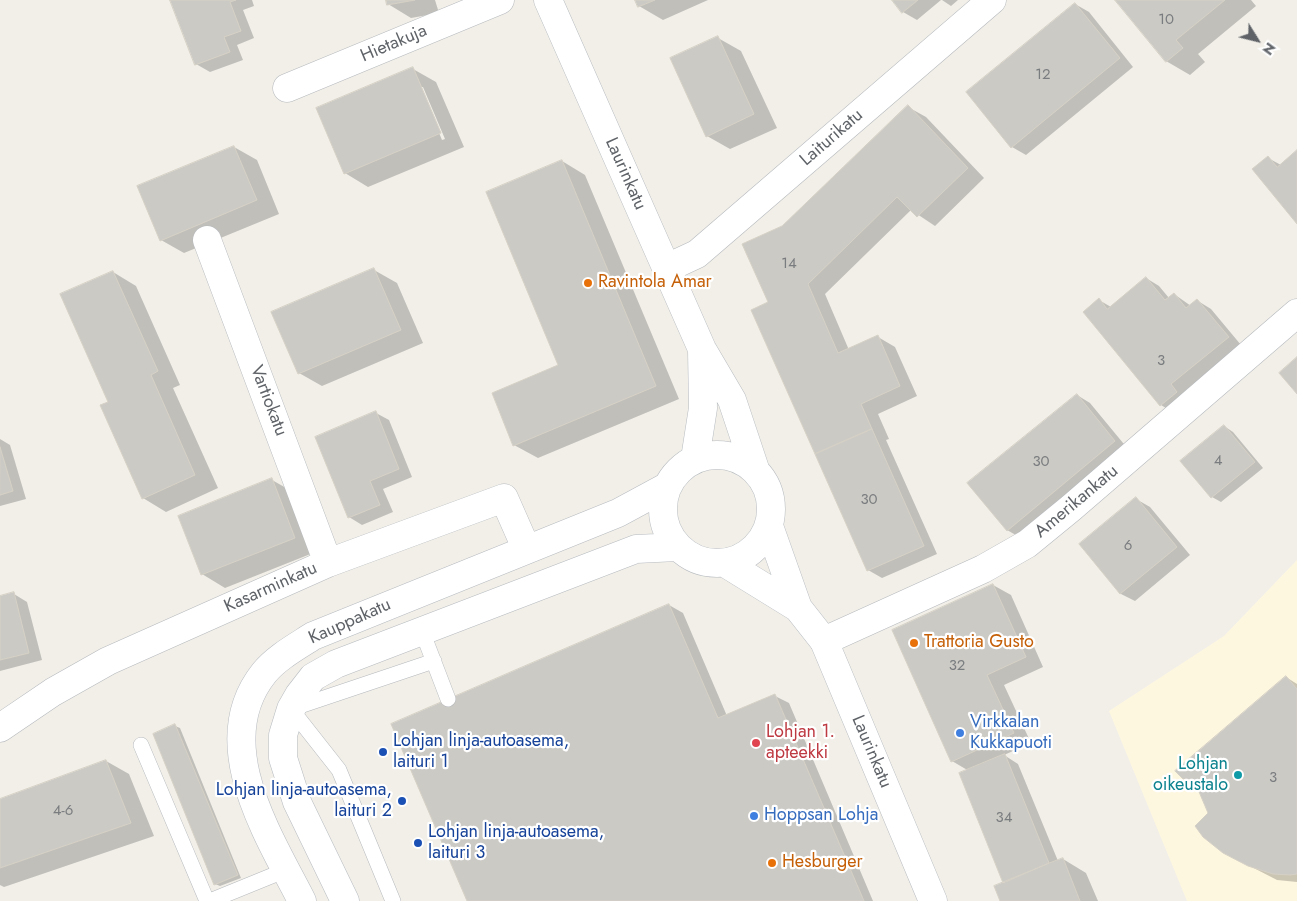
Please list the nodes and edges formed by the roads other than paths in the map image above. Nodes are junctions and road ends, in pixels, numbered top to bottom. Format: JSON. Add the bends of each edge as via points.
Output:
{"nodes":[{"id":1,"x":500,"y":0,"type":"edge"},
{"id":2,"x":548,"y":0,"type":"edge"},
{"id":3,"x":992,"y":0,"type":"edge"},
{"id":4,"x":287,"y":88,"type":"dead end"},
{"id":5,"x":207,"y":240,"type":"dead end"},
{"id":6,"x":668,"y":268,"type":"junction"},
{"id":7,"x":1297,"y":314,"type":"edge"},
{"id":8,"x":702,"y":349,"type":"junction"},
{"id":9,"x":695,"y":459,"type":"junction"},
{"id":10,"x":755,"y":469,"type":"junction"},
{"id":11,"x":668,"y":486,"type":"junction"},
{"id":12,"x":769,"y":526,"type":"junction"},
{"id":13,"x":678,"y":547,"type":"junction"},
{"id":14,"x":526,"y":548,"type":"junction"},
{"id":15,"x":328,"y":563,"type":"junction"},
{"id":16,"x":725,"y":563,"type":"junction"},
{"id":17,"x":798,"y":608,"type":"junction"},
{"id":18,"x":422,"y":631,"type":"junction"},
{"id":19,"x":824,"y":640,"type":"junction"},
{"id":20,"x":434,"y":661,"type":"junction"},
{"id":21,"x":448,"y":699,"type":"dead end"},
{"id":22,"x":291,"y":709,"type":"junction"},
{"id":23,"x":0,"y":728,"type":"edge"},
{"id":24,"x":141,"y":745,"type":"dead end"},
{"id":25,"x":286,"y":870,"type":"junction"},
{"id":26,"x":209,"y":901,"type":"edge"},
{"id":27,"x":302,"y":901,"type":"edge"},
{"id":28,"x":345,"y":901,"type":"edge"},
{"id":29,"x":393,"y":901,"type":"edge"},
{"id":30,"x":933,"y":901,"type":"edge"}],
"edges":[{"from":1,"to":4,"type":"street","name":"Hietakuja"},
{"from":2,"to":6,"type":"street","name":"Laurinkatu"},
{"from":3,"to":6,"type":"street","name":"Laiturikatu","via":[[697,254]]},
{"from":5,"to":15,"type":"street","name":"Vartiokatu"},
{"from":6,"to":8,"type":"street","name":"Laurinkatu"},
{"from":7,"to":19,"type":"street","name":"Amerikankatu","via":[[1027,544],[983,569]]},
{"from":8,"to":9,"type":"street","name":"Laurinkatu","via":[[703,408]]},
{"from":8,"to":10,"type":"street","name":"Laurinkatu","via":[[732,400]]},
{"from":9,"to":10,"type":"street","via":[[726,455]]},
{"from":9,"to":11,"type":"street","via":[[684,466]]},
{"from":10,"to":12,"type":"street","via":[[770,496]]},
{"from":11,"to":13,"type":"street","via":[[663,518],[668,534]]},
{"from":11,"to":14,"type":"street","name":"Kauppakatu","via":[[618,513]]},
{"from":12,"to":16,"type":"street","via":[[753,551]]},
{"from":12,"to":17,"type":"street","name":"Laurinkatu"},
{"from":13,"to":16,"type":"street","via":[[692,558],[708,563]]},
{"from":13,"to":18,"type":"street","name":"Kauppakatu","via":[[636,549]]},
{"from":14,"to":15,"type":"street","name":"Kasarminkatu","via":[[504,498]]},
{"from":14,"to":25,"type":"street","name":"Kauppakatu","via":[[313,636],[264,673],[243,715],[242,762],[259,816]]},
{"from":15,"to":23,"type":"street","name":"Kasarminkatu","via":[[108,660]]},
{"from":16,"to":17,"type":"street","name":"Laurinkatu"},
{"from":17,"to":19,"type":"street","name":"Laurinkatu"},
{"from":18,"to":20,"type":"lane"},
{"from":18,"to":22,"type":"street","name":"Kauppakatu","via":[[336,664],[313,677]]},
{"from":19,"to":30,"type":"street","name":"Laurinkatu"},
{"from":20,"to":21,"type":"lane"},
{"from":20,"to":22,"type":"lane"},
{"from":22,"to":28,"type":"street","name":"Kauppakatu","via":[[283,735],[283,758],[297,802]]},
{"from":22,"to":29,"type":"lane","via":[[339,770]]},
{"from":24,"to":26,"type":"lane"},
{"from":25,"to":26,"type":"lane"},
{"from":25,"to":27,"type":"street","name":"Kauppakatu"}]}
